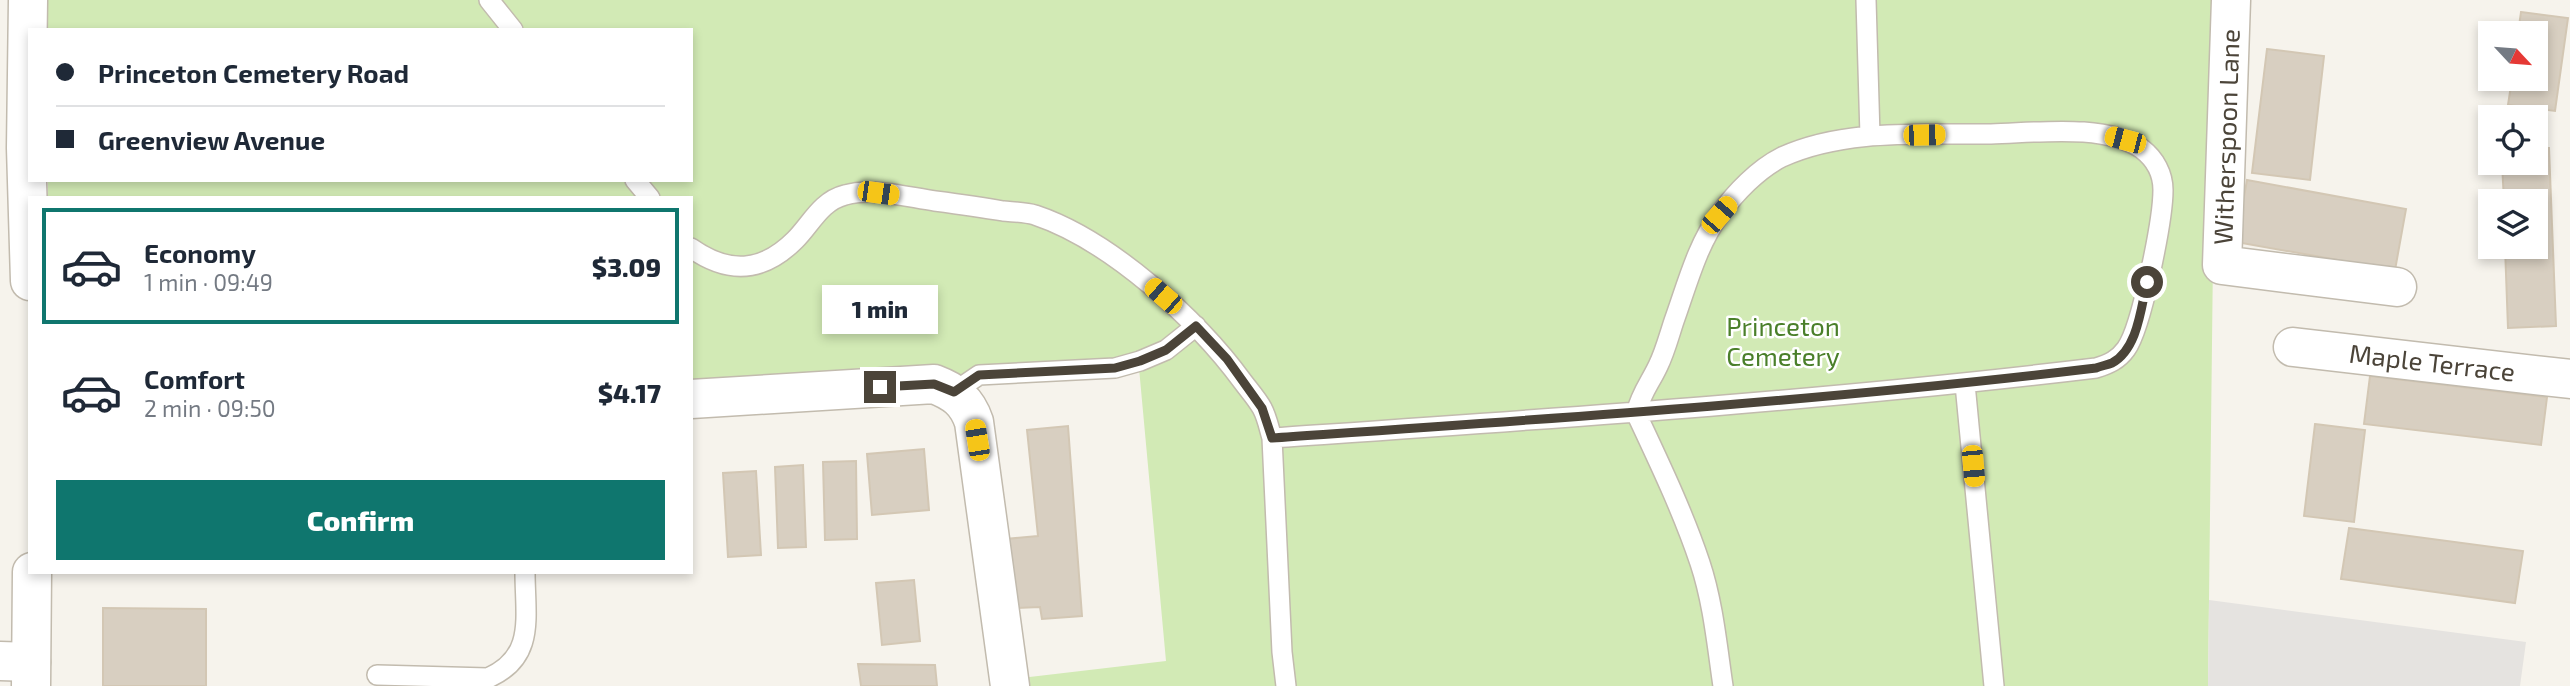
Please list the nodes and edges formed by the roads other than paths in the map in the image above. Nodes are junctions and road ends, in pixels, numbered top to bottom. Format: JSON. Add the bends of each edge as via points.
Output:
{"nodes":[{"id":1,"x":28,"y":0,"type":"edge"},
{"id":2,"x":489,"y":0,"type":"edge"},
{"id":3,"x":1866,"y":0,"type":"edge"},
{"id":4,"x":2231,"y":0,"type":"edge"},
{"id":5,"x":511,"y":28,"type":"edge"},
{"id":6,"x":1870,"y":136,"type":"junction"},
{"id":7,"x":13,"y":147,"type":"edge"},
{"id":8,"x":637,"y":182,"type":"edge"},
{"id":9,"x":648,"y":196,"type":"edge"},
{"id":10,"x":693,"y":248,"type":"edge"},
{"id":11,"x":28,"y":265,"type":"edge"},
{"id":12,"x":2398,"y":287,"type":"dead end"},
{"id":13,"x":1196,"y":326,"type":"junction"},
{"id":14,"x":2293,"y":347,"type":"dead end"},
{"id":15,"x":2570,"y":379,"type":"edge"},
{"id":16,"x":1965,"y":384,"type":"junction"},
{"id":17,"x":954,"y":392,"type":"junction"},
{"id":18,"x":693,"y":399,"type":"edge"},
{"id":19,"x":1636,"y":413,"type":"junction"},
{"id":20,"x":1272,"y":438,"type":"junction"},
{"id":21,"x":32,"y":574,"type":"edge"},
{"id":22,"x":525,"y":574,"type":"edge"},
{"id":23,"x":21,"y":670,"type":"edge"},
{"id":24,"x":377,"y":675,"type":"dead end"},
{"id":25,"x":1010,"y":686,"type":"edge"},
{"id":26,"x":1286,"y":686,"type":"edge"},
{"id":27,"x":1723,"y":686,"type":"edge"},
{"id":28,"x":1994,"y":686,"type":"edge"}],
"edges":[{"from":1,"to":7,"type":"street"},
{"from":2,"to":5,"type":"lane"},
{"from":3,"to":6,"type":"lane"},
{"from":4,"to":12,"type":"street","name":"Witherspoon Lane","via":[[2222,265]]},
{"from":6,"to":16,"type":"lane","via":[[2086,133],[2125,140],[2143,150],[2158,167],[2163,188],[2158,234],[2136,329],[2127,348],[2114,362],[2096,368]]},
{"from":6,"to":19,"type":"lane","via":[[1825,143],[1781,158],[1749,181],[1719,215],[1700,249]]},
{"from":7,"to":11,"type":"street"},
{"from":8,"to":9,"type":"lane"},
{"from":10,"to":13,"type":"lane","via":[[727,267],[749,267],[794,241],[823,206],[845,195],[878,193],[1034,215],[1104,251]]},
{"from":13,"to":17,"type":"lane","via":[[1166,350],[1115,368],[979,375]]},
{"from":13,"to":20,"type":"lane","via":[[1262,408]]},
{"from":14,"to":15,"type":"street","name":"Maple Terrace"},
{"from":16,"to":19,"type":"lane"},
{"from":16,"to":28,"type":"lane"},
{"from":17,"to":18,"type":"street","via":[[934,384]]},
{"from":17,"to":25,"type":"street","via":[[969,408],[974,422]]},
{"from":19,"to":20,"type":"lane"},
{"from":19,"to":27,"type":"lane","via":[[1700,564]]},
{"from":20,"to":26,"type":"lane"},
{"from":21,"to":23,"type":"street"},
{"from":22,"to":24,"type":"lane","via":[[524,642],[503,671],[488,678]]}]}
